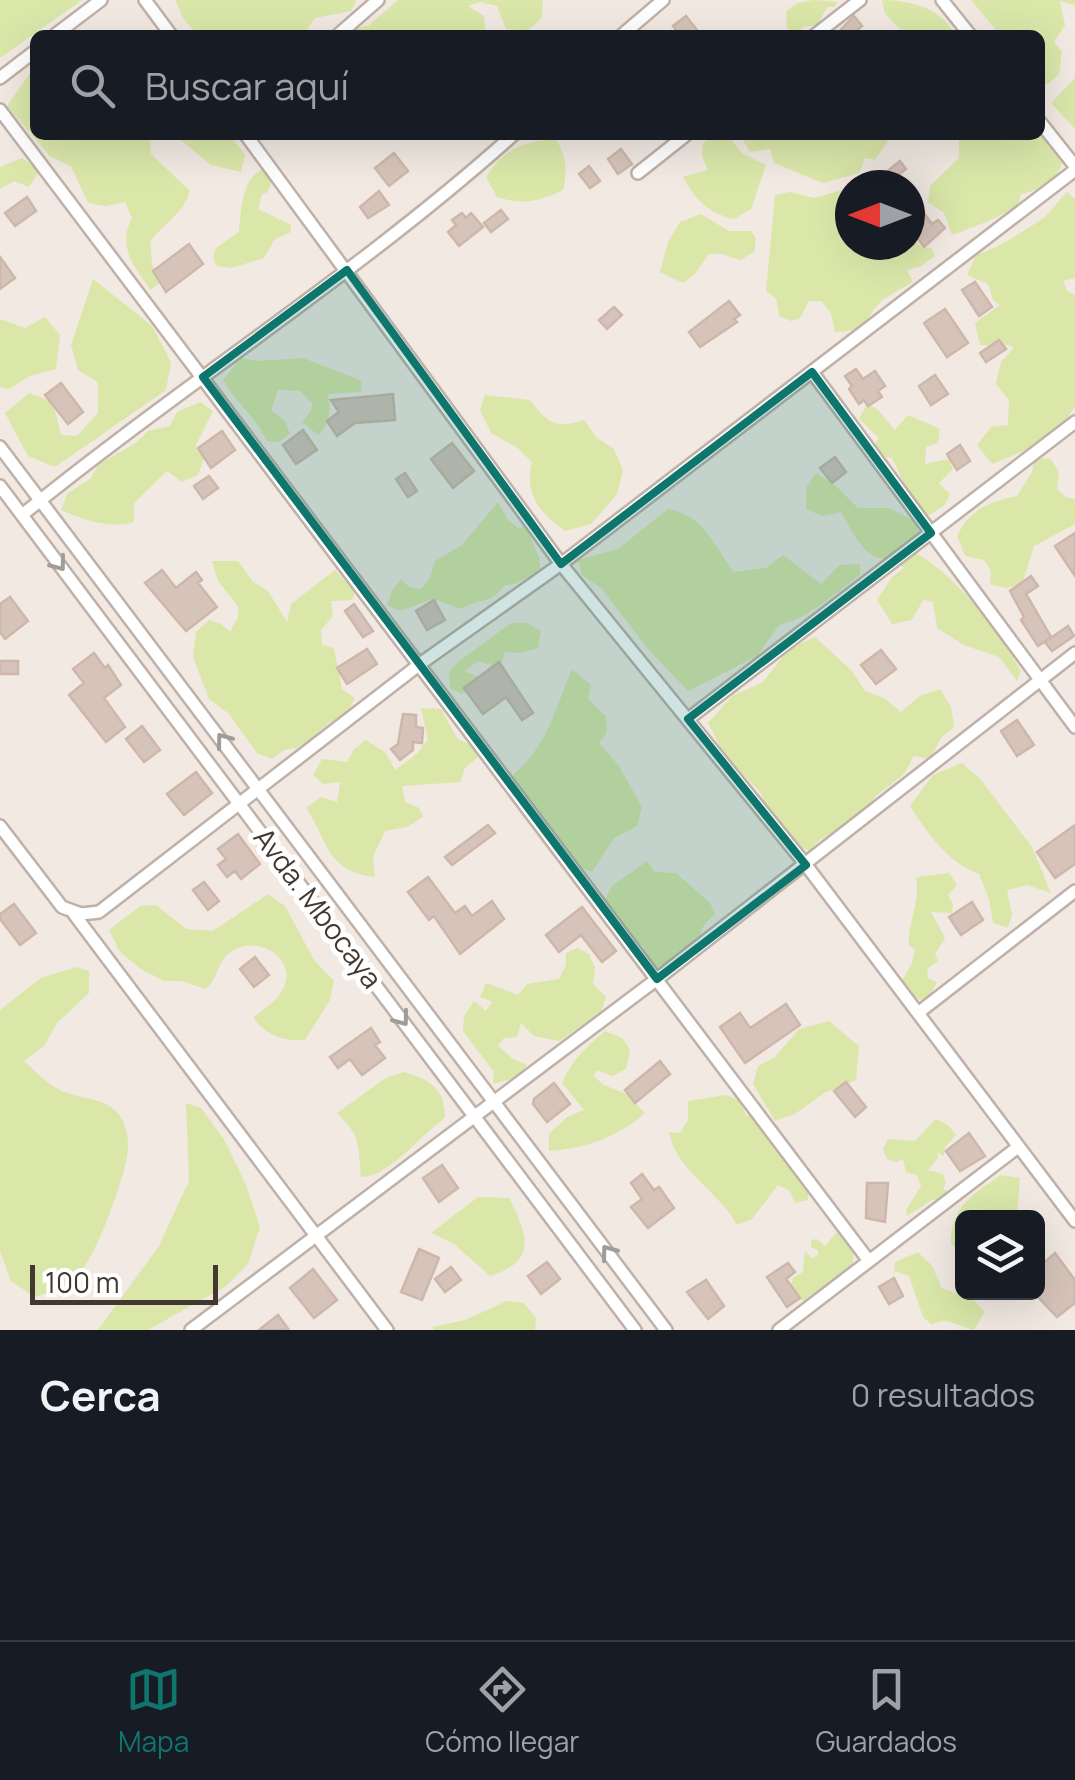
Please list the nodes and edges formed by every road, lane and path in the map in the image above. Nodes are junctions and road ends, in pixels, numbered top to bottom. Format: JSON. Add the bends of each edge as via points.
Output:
{"nodes":[{"id":1,"x":101,"y":0,"type":"edge"},
{"id":2,"x":144,"y":0,"type":"edge"},
{"id":3,"x":378,"y":0,"type":"edge"},
{"id":4,"x":664,"y":0,"type":"edge"},
{"id":5,"x":860,"y":0,"type":"edge"},
{"id":6,"x":942,"y":0,"type":"edge"},
{"id":7,"x":62,"y":30,"type":"edge"},
{"id":8,"x":167,"y":30,"type":"edge"},
{"id":9,"x":344,"y":30,"type":"edge"},
{"id":10,"x":629,"y":30,"type":"edge"},
{"id":11,"x":821,"y":30,"type":"edge"},
{"id":12,"x":966,"y":30,"type":"edge"},
{"id":13,"x":30,"y":55,"type":"edge"},
{"id":14,"x":0,"y":78,"type":"edge"},
{"id":15,"x":0,"y":110,"type":"edge"},
{"id":16,"x":1045,"y":129,"type":"edge"},
{"id":17,"x":250,"y":140,"type":"edge"},
{"id":18,"x":507,"y":140,"type":"edge"},
{"id":19,"x":680,"y":140,"type":"edge"},
{"id":20,"x":1075,"y":168,"type":"edge"},
{"id":21,"x":638,"y":173,"type":"dead end"},
{"id":22,"x":347,"y":270,"type":"junction"},
{"id":23,"x":812,"y":372,"type":"junction"},
{"id":24,"x":203,"y":377,"type":"junction"},
{"id":25,"x":1075,"y":422,"type":"edge"},
{"id":26,"x":0,"y":447,"type":"edge"},
{"id":27,"x":0,"y":486,"type":"edge"},
{"id":28,"x":40,"y":500,"type":"junction"},
{"id":29,"x":22,"y":515,"type":"junction"},
{"id":30,"x":931,"y":533,"type":"junction"},
{"id":31,"x":561,"y":564,"type":"junction"},
{"id":32,"x":1075,"y":654,"type":"edge"},
{"id":33,"x":420,"y":664,"type":"junction"},
{"id":34,"x":1040,"y":680,"type":"junction"},
{"id":35,"x":688,"y":719,"type":"junction"},
{"id":36,"x":1075,"y":727,"type":"edge"},
{"id":37,"x":260,"y":789,"type":"junction"},
{"id":38,"x":239,"y":804,"type":"junction"},
{"id":39,"x":0,"y":826,"type":"edge"},
{"id":40,"x":806,"y":864,"type":"junction"},
{"id":41,"x":1075,"y":891,"type":"edge"},
{"id":42,"x":72,"y":911,"type":"junction"},
{"id":43,"x":656,"y":979,"type":"junction"},
{"id":44,"x":918,"y":1013,"type":"junction"},
{"id":45,"x":496,"y":1102,"type":"junction"},
{"id":46,"x":476,"y":1116,"type":"junction"},
{"id":47,"x":1018,"y":1147,"type":"junction"},
{"id":48,"x":1075,"y":1222,"type":"edge"},
{"id":49,"x":318,"y":1234,"type":"junction"},
{"id":50,"x":868,"y":1261,"type":"junction"},
{"id":51,"x":190,"y":1330,"type":"edge"},
{"id":52,"x":387,"y":1330,"type":"edge"},
{"id":53,"x":635,"y":1330,"type":"edge"},
{"id":54,"x":666,"y":1330,"type":"edge"},
{"id":55,"x":778,"y":1330,"type":"edge"}],
"edges":[{"from":1,"to":7,"type":"street"},
{"from":2,"to":8,"type":"street"},
{"from":3,"to":9,"type":"street"},
{"from":4,"to":10,"type":"street"},
{"from":5,"to":11,"type":"street"},
{"from":6,"to":12,"type":"street"},
{"from":13,"to":14,"type":"street"},
{"from":15,"to":24,"type":"street"},
{"from":16,"to":20,"type":"street"},
{"from":17,"to":22,"type":"street"},
{"from":18,"to":22,"type":"street"},
{"from":19,"to":21,"type":"street"},
{"from":20,"to":23,"type":"street"},
{"from":22,"to":24,"type":"street"},
{"from":22,"to":31,"type":"street"},
{"from":23,"to":30,"type":"street"},
{"from":23,"to":31,"type":"street"},
{"from":24,"to":28,"type":"street"},
{"from":24,"to":33,"type":"street"},
{"from":25,"to":30,"type":"street"},
{"from":26,"to":28,"type":"street"},
{"from":27,"to":29,"type":"street","name":"Avda. Mbocaya"},
{"from":28,"to":29,"type":"street"},
{"from":37,"to":28,"type":"street","one_way":true},
{"from":29,"to":38,"type":"street","name":"Avda. Mbocaya","one_way":true},
{"from":30,"to":34,"type":"street"},
{"from":30,"to":35,"type":"street"},
{"from":31,"to":33,"type":"street"},
{"from":31,"to":35,"type":"street"},
{"from":32,"to":34,"type":"street"},
{"from":33,"to":37,"type":"street"},
{"from":33,"to":43,"type":"street"},
{"from":34,"to":36,"type":"street"},
{"from":34,"to":40,"type":"street"},
{"from":35,"to":40,"type":"street"},
{"from":37,"to":38,"type":"street"},
{"from":37,"to":45,"type":"street"},
{"from":38,"to":42,"type":"street","via":[[99,912]]},
{"from":38,"to":46,"type":"street","name":"Avda. Mbocaya","one_way":true},
{"from":39,"to":42,"type":"street","via":[[62,907]]},
{"from":40,"to":43,"type":"street"},
{"from":40,"to":44,"type":"street"},
{"from":41,"to":44,"type":"street"},
{"from":42,"to":49,"type":"street"},
{"from":43,"to":45,"type":"street"},
{"from":43,"to":50,"type":"street"},
{"from":44,"to":47,"type":"street"},
{"from":45,"to":46,"type":"street"},
{"from":54,"to":45,"type":"street","one_way":true},
{"from":46,"to":49,"type":"street"},
{"from":46,"to":53,"type":"street","name":"Avda. Mbocaya"},
{"from":47,"to":48,"type":"street"},
{"from":47,"to":50,"type":"street"},
{"from":49,"to":51,"type":"street"},
{"from":49,"to":52,"type":"street"},
{"from":50,"to":55,"type":"street"}]}
